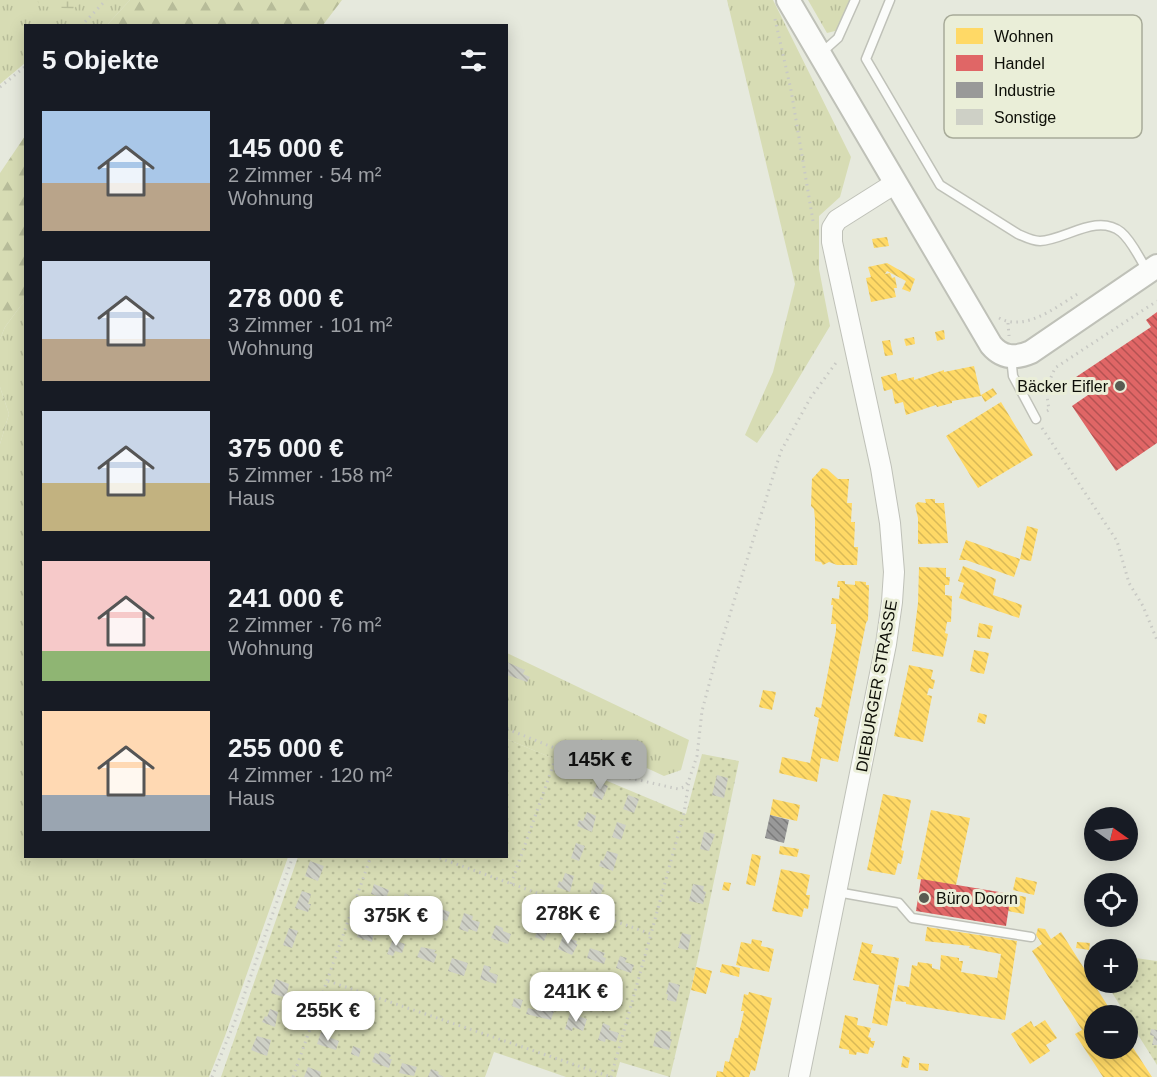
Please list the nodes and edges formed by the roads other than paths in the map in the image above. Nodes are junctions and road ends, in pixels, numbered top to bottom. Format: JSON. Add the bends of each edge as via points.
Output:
{"nodes":[{"id":1,"x":855,"y":0,"type":"edge"},
{"id":2,"x":890,"y":0,"type":"edge"},
{"id":3,"x":781,"y":8,"type":"edge"},
{"id":4,"x":820,"y":54,"type":"junction"},
{"id":5,"x":894,"y":184,"type":"junction"},
{"id":6,"x":1152,"y":269,"type":"edge"},
{"id":7,"x":1011,"y":357,"type":"junction"},
{"id":8,"x":1036,"y":419,"type":"road end"},
{"id":9,"x":836,"y":892,"type":"junction"},
{"id":10,"x":1031,"y":937,"type":"dead end"},
{"id":11,"x":799,"y":1077,"type":"edge"}],
"edges":[{"from":1,"to":4,"type":"lane","via":[[838,38]]},
{"from":2,"to":6,"type":"lane","via":[[866,59],[940,185],[1031,239],[1047,240],[1099,226],[1114,228],[1122,232]]},
{"from":3,"to":4,"type":"main road"},
{"from":4,"to":5,"type":"main road"},
{"from":5,"to":7,"type":"main road","via":[[991,345]]},
{"from":5,"to":9,"type":"street","name":"DIEBURGER STRASSE","via":[[837,220],[832,228],[886,499],[894,572],[886,644]]},
{"from":6,"to":7,"type":"main road","via":[[1036,349]]},
{"from":7,"to":8,"type":"lane","via":[[1013,376]]},
{"from":9,"to":10,"type":"lane","via":[[899,903],[912,918]]},
{"from":9,"to":11,"type":"street","name":"DIEBURGER STRASSE"}]}
